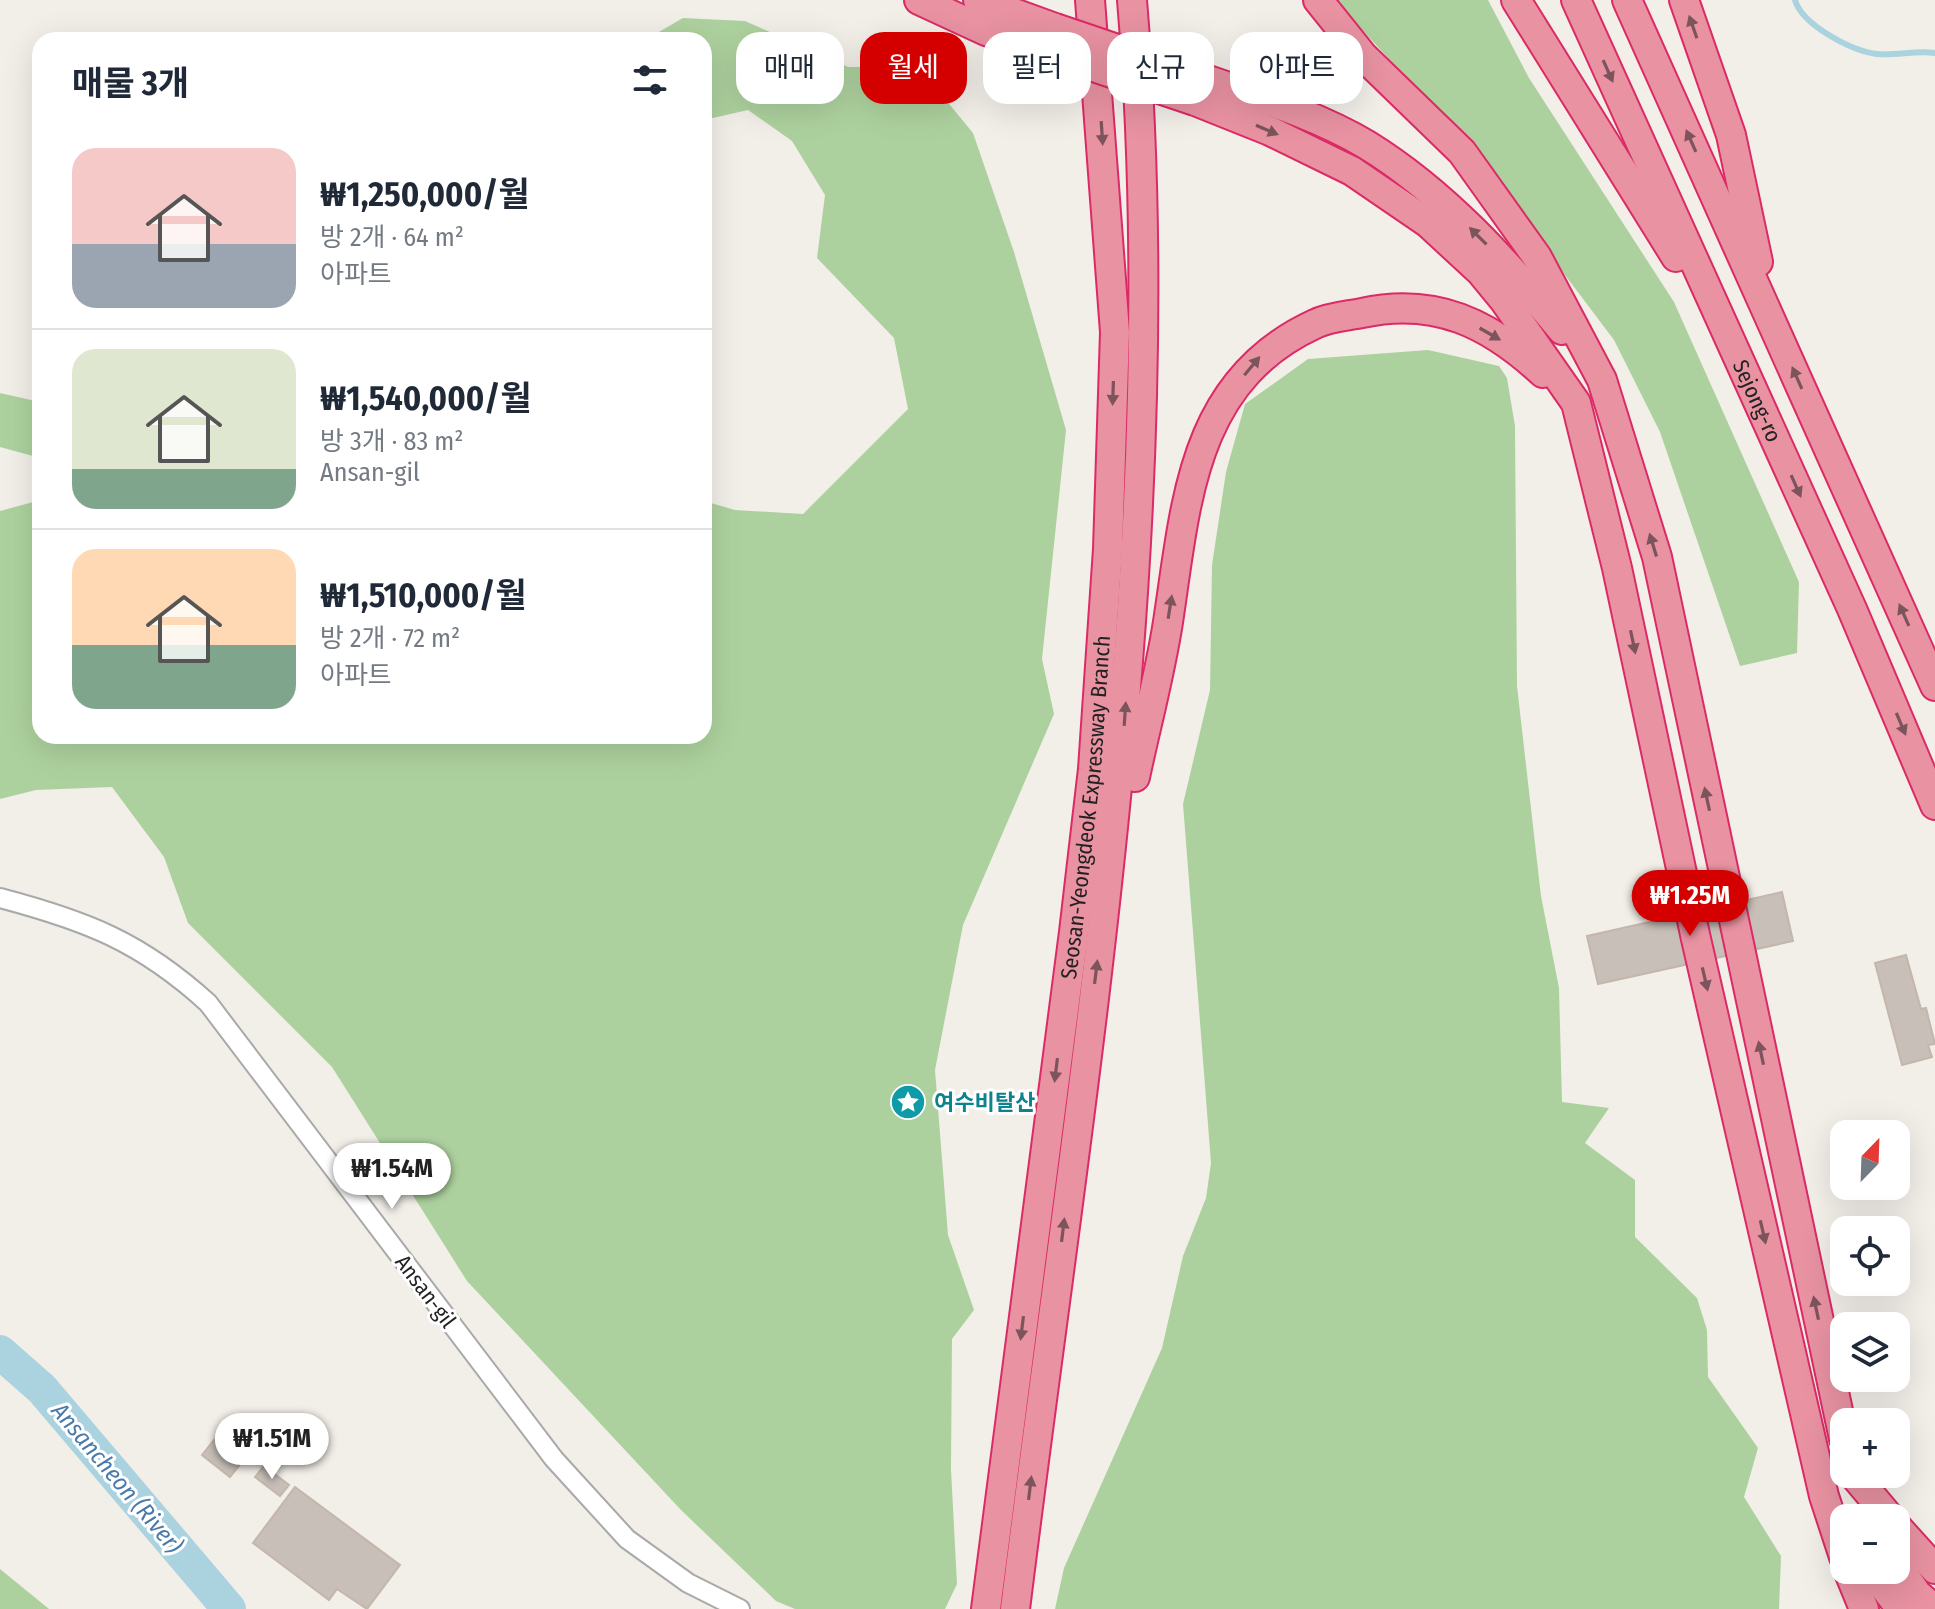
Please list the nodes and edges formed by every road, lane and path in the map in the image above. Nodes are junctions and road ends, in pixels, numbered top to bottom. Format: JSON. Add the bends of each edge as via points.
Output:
{"nodes":[{"id":1,"x":919,"y":0,"type":"edge"},
{"id":2,"x":978,"y":0,"type":"edge"},
{"id":3,"x":1090,"y":0,"type":"edge"},
{"id":4,"x":1132,"y":0,"type":"edge"},
{"id":5,"x":1318,"y":0,"type":"edge"},
{"id":6,"x":1516,"y":0,"type":"edge"},
{"id":7,"x":1576,"y":0,"type":"edge"},
{"id":8,"x":1627,"y":0,"type":"edge"},
{"id":9,"x":1684,"y":0,"type":"edge"},
{"id":10,"x":993,"y":32,"type":"edge"},
{"id":11,"x":1036,"y":32,"type":"edge"},
{"id":12,"x":1214,"y":93,"type":"edge"},
{"id":13,"x":1214,"y":100,"type":"edge"},
{"id":14,"x":1770,"y":318,"type":"junction"},
{"id":15,"x":1733,"y":347,"type":"junction"},
{"id":16,"x":1602,"y":380,"type":"junction"},
{"id":17,"x":1576,"y":403,"type":"junction"},
{"id":18,"x":1935,"y":686,"type":"edge"},
{"id":19,"x":1935,"y":805,"type":"edge"},
{"id":20,"x":0,"y":898,"type":"edge"},
{"id":21,"x":1102,"y":930,"type":"junction"},
{"id":22,"x":1837,"y":1408,"type":"edge"},
{"id":23,"x":1865,"y":1488,"type":"edge"},
{"id":24,"x":1824,"y":1496,"type":"junction"},
{"id":25,"x":1878,"y":1504,"type":"edge"},
{"id":26,"x":1830,"y":1506,"type":"edge"},
{"id":27,"x":1830,"y":1514,"type":"edge"},
{"id":28,"x":1910,"y":1541,"type":"edge"},
{"id":29,"x":1935,"y":1569,"type":"edge"},
{"id":30,"x":1854,"y":1584,"type":"edge"},
{"id":31,"x":1882,"y":1584,"type":"edge"},
{"id":32,"x":1910,"y":1584,"type":"edge"},
{"id":33,"x":740,"y":1609,"type":"edge"},
{"id":34,"x":986,"y":1609,"type":"edge"},
{"id":35,"x":1015,"y":1609,"type":"edge"},
{"id":36,"x":1864,"y":1609,"type":"edge"},
{"id":37,"x":1901,"y":1609,"type":"edge"},
{"id":38,"x":1934,"y":1609,"type":"edge"}],
"edges":[{"from":1,"to":10,"type":"highway"},
{"from":2,"to":11,"type":"highway"},
{"from":3,"to":34,"type":"highway","name":"Seosan-Yeongdeok Expressway Branch","one_way":true,"via":[[1115,332],[1108,549],[1093,769]]},
{"from":21,"to":4,"type":"highway","name":"Seosan-Yeongdeok Expressway Branch","one_way":true,"via":[[1123,752],[1145,325]]},
{"from":5,"to":16,"type":"highway","via":[[1363,56],[1462,152],[1537,257]]},
{"from":6,"to":15,"type":"highway"},
{"from":7,"to":15,"type":"highway","name":"Sejong-ro","one_way":true},
{"from":14,"to":8,"type":"highway","name":"Sejong-ro","one_way":true},
{"from":14,"to":9,"type":"highway","one_way":true,"via":[[1731,135]]},
{"from":16,"to":12,"type":"highway","one_way":true,"via":[[1530,290],[1425,188],[1366,145],[1310,117]]},
{"from":13,"to":17,"type":"highway","one_way":true,"via":[[1352,171],[1428,223],[1481,272]]},
{"from":18,"to":14,"type":"highway","name":"Sejong-ro","one_way":true},
{"from":15,"to":19,"type":"highway","name":"Sejong-ro","one_way":true},
{"from":22,"to":16,"type":"highway","one_way":true,"via":[[1657,557]]},
{"from":21,"to":17,"type":"highway","one_way":true,"via":[[1165,639],[1189,484],[1212,417],[1259,357],[1317,323],[1387,308],[1432,308],[1485,330],[1523,354]]},
{"from":17,"to":24,"type":"highway","one_way":true},
{"from":20,"to":33,"type":"street","name":"Ansan-gil","via":[[67,915],[128,942],[208,1003],[554,1459],[627,1539],[688,1583]]},
{"from":35,"to":21,"type":"highway","name":"Seosan-Yeongdeok Expressway Branch","one_way":true},
{"from":23,"to":25,"type":"highway"},
{"from":24,"to":26,"type":"highway"},
{"from":24,"to":27,"type":"highway"},
{"from":28,"to":29,"type":"highway"},
{"from":30,"to":36,"type":"highway"},
{"from":31,"to":37,"type":"highway"},
{"from":32,"to":38,"type":"highway"}]}
